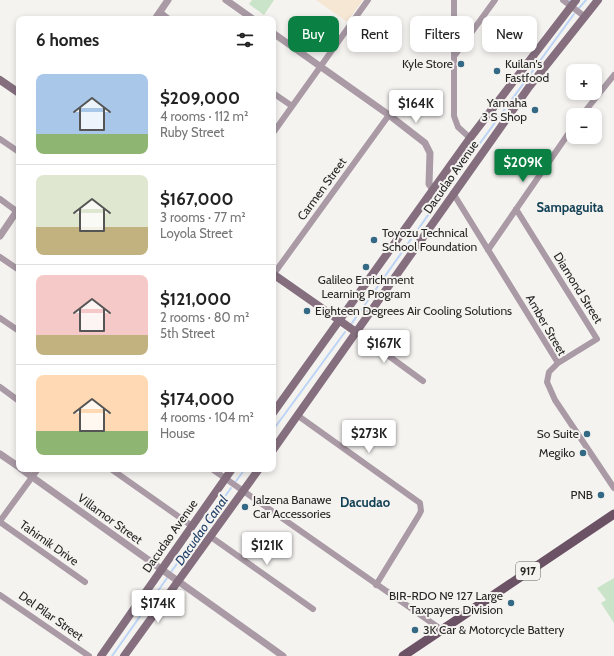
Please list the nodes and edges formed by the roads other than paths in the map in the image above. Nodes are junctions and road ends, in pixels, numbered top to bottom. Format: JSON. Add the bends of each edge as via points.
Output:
{"nodes":[{"id":1,"x":168,"y":0,"type":"edge"},
{"id":2,"x":226,"y":0,"type":"edge"},
{"id":3,"x":368,"y":0,"type":"edge"},
{"id":4,"x":454,"y":0,"type":"edge"},
{"id":5,"x":495,"y":0,"type":"edge"},
{"id":6,"x":563,"y":0,"type":"edge"},
{"id":7,"x":598,"y":0,"type":"edge"},
{"id":8,"x":573,"y":3,"type":"edge"},
{"id":9,"x":160,"y":12,"type":"junction"},
{"id":10,"x":157,"y":16,"type":"edge"},
{"id":11,"x":165,"y":16,"type":"edge"},
{"id":12,"x":250,"y":16,"type":"edge"},
{"id":13,"x":584,"y":16,"type":"junction"},
{"id":14,"x":276,"y":35,"type":"edge"},
{"id":15,"x":455,"y":55,"type":"junction"},
{"id":16,"x":321,"y":66,"type":"junction"},
{"id":17,"x":614,"y":75,"type":"edge"},
{"id":18,"x":0,"y":80,"type":"edge"},
{"id":19,"x":16,"y":91,"type":"edge"},
{"id":20,"x":276,"y":95,"type":"edge"},
{"id":21,"x":292,"y":106,"type":"junction"},
{"id":22,"x":588,"y":108,"type":"edge"},
{"id":23,"x":389,"y":115,"type":"junction"},
{"id":24,"x":276,"y":129,"type":"edge"},
{"id":25,"x":566,"y":137,"type":"edge"},
{"id":26,"x":470,"y":138,"type":"junction"},
{"id":27,"x":0,"y":139,"type":"edge"},
{"id":28,"x":16,"y":150,"type":"edge"},
{"id":29,"x":433,"y":189,"type":"junction"},
{"id":30,"x":454,"y":193,"type":"junction"},
{"id":31,"x":0,"y":199,"type":"edge"},
{"id":32,"x":516,"y":209,"type":"junction"},
{"id":33,"x":16,"y":210,"type":"edge"},
{"id":34,"x":16,"y":214,"type":"edge"},
{"id":35,"x":0,"y":236,"type":"edge"},
{"id":36,"x":488,"y":250,"type":"junction"},
{"id":37,"x":0,"y":257,"type":"edge"},
{"id":38,"x":16,"y":268,"type":"edge"},
{"id":39,"x":276,"y":270,"type":"edge"},
{"id":40,"x":276,"y":276,"type":"edge"},
{"id":41,"x":0,"y":318,"type":"edge"},
{"id":42,"x":341,"y":321,"type":"junction"},
{"id":43,"x":16,"y":330,"type":"edge"},
{"id":44,"x":356,"y":332,"type":"junction"},
{"id":45,"x":558,"y":363,"type":"junction"},
{"id":46,"x":423,"y":381,"type":"dead end"},
{"id":47,"x":0,"y":387,"type":"edge"},
{"id":48,"x":16,"y":399,"type":"edge"},
{"id":49,"x":276,"y":409,"type":"edge"},
{"id":50,"x":298,"y":415,"type":"junction"},
{"id":51,"x":276,"y":446,"type":"edge"},
{"id":52,"x":0,"y":454,"type":"edge"},
{"id":53,"x":16,"y":465,"type":"edge"},
{"id":54,"x":26,"y":472,"type":"edge"},
{"id":55,"x":36,"y":472,"type":"edge"},
{"id":56,"x":115,"y":472,"type":"edge"},
{"id":57,"x":216,"y":472,"type":"edge"},
{"id":58,"x":230,"y":472,"type":"edge"},
{"id":59,"x":257,"y":472,"type":"edge"},
{"id":60,"x":32,"y":477,"type":"junction"},
{"id":61,"x":225,"y":478,"type":"junction"},
{"id":62,"x":614,"y":488,"type":"edge"},
{"id":63,"x":244,"y":491,"type":"junction"},
{"id":64,"x":614,"y":514,"type":"edge"},
{"id":65,"x":0,"y":522,"type":"edge"},
{"id":66,"x":192,"y":526,"type":"junction"},
{"id":67,"x":211,"y":537,"type":"junction"},
{"id":68,"x":162,"y":570,"type":"junction"},
{"id":69,"x":85,"y":582,"type":"dead end"},
{"id":70,"x":178,"y":582,"type":"junction"},
{"id":71,"x":376,"y":584,"type":"junction"},
{"id":72,"x":0,"y":595,"type":"edge"},
{"id":73,"x":313,"y":609,"type":"dead end"},
{"id":74,"x":442,"y":630,"type":"junction"},
{"id":75,"x":89,"y":656,"type":"edge"},
{"id":76,"x":101,"y":656,"type":"edge"},
{"id":77,"x":124,"y":656,"type":"edge"},
{"id":78,"x":283,"y":656,"type":"edge"},
{"id":79,"x":403,"y":656,"type":"edge"}],
"edges":[{"from":1,"to":9,"type":"street"},
{"from":2,"to":12,"type":"street"},
{"from":3,"to":16,"type":"street"},
{"from":4,"to":15,"type":"street"},
{"from":5,"to":15,"type":"street"},
{"from":6,"to":8,"type":"street"},
{"from":7,"to":13,"type":"main road","name":"Dacudao Avenue"},
{"from":8,"to":13,"type":"street"},
{"from":8,"to":26,"type":"main road","name":"Dacudao Avenue"},
{"from":9,"to":10,"type":"street"},
{"from":9,"to":11,"type":"street"},
{"from":13,"to":30,"type":"main road","name":"Dacudao Avenue","via":[[529,87]]},
{"from":14,"to":16,"type":"street"},
{"from":15,"to":26,"type":"street","via":[[454,116],[461,131]]},
{"from":16,"to":21,"type":"street"},
{"from":16,"to":23,"type":"street"},
{"from":17,"to":22,"type":"street"},
{"from":18,"to":19,"type":"main road"},
{"from":20,"to":21,"type":"street"},
{"from":21,"to":24,"type":"street"},
{"from":23,"to":29,"type":"street","via":[[428,147],[429,182]]},
{"from":23,"to":39,"type":"street","name":"Carmen Street"},
{"from":25,"to":32,"type":"street"},
{"from":26,"to":29,"type":"main road","name":"Dacudao Avenue"},
{"from":27,"to":28,"type":"street"},
{"from":29,"to":42,"type":"main road","name":"Dacudao Avenue"},
{"from":30,"to":36,"type":"street","name":"Amber Street"},
{"from":30,"to":44,"type":"main road","name":"Dacudao Avenue"},
{"from":31,"to":33,"type":"street"},
{"from":32,"to":36,"type":"street"},
{"from":32,"to":45,"type":"street","name":"Diamond Street","via":[[597,339]]},
{"from":34,"to":35,"type":"street"},
{"from":36,"to":45,"type":"street","name":"Amber Street"},
{"from":37,"to":38,"type":"street"},
{"from":40,"to":42,"type":"main road"},
{"from":41,"to":43,"type":"street"},
{"from":42,"to":44,"type":"main road"},
{"from":42,"to":49,"type":"main road","name":"Dacudao Avenue"},
{"from":44,"to":46,"type":"street"},
{"from":44,"to":50,"type":"main road","name":"Dacudao Avenue"},
{"from":45,"to":62,"type":"street","name":"Amber Street","via":[[549,372],[548,386],[551,393]]},
{"from":47,"to":48,"type":"street"},
{"from":50,"to":51,"type":"main road","name":"Dacudao Avenue"},
{"from":50,"to":71,"type":"street","via":[[420,503],[419,515]]},
{"from":52,"to":53,"type":"street"},
{"from":54,"to":60,"type":"street","name":"Villamor Street"},
{"from":55,"to":60,"type":"street"},
{"from":56,"to":66,"type":"street"},
{"from":57,"to":61,"type":"street"},
{"from":58,"to":61,"type":"main road","name":"Dacudao Avenue"},
{"from":59,"to":63,"type":"main road"},
{"from":60,"to":65,"type":"street"},
{"from":60,"to":68,"type":"street","name":"Villamor Street"},
{"from":61,"to":63,"type":"street"},
{"from":61,"to":66,"type":"main road","name":"Dacudao Avenue"},
{"from":63,"to":67,"type":"main road"},
{"from":63,"to":71,"type":"street"},
{"from":64,"to":74,"type":"main road","number":"917"},
{"from":65,"to":69,"type":"street","name":"Tahimik Drive"},
{"from":66,"to":68,"type":"main road","name":"Dacudao Avenue"},
{"from":67,"to":70,"type":"main road"},
{"from":67,"to":73,"type":"street"},
{"from":68,"to":70,"type":"street","name":"Villamor Street"},
{"from":68,"to":76,"type":"main road","name":"Dacudao Avenue"},
{"from":70,"to":77,"type":"main road"},
{"from":70,"to":78,"type":"street","name":"Villamor Street"},
{"from":71,"to":74,"type":"street"},
{"from":72,"to":75,"type":"street","name":"Del Pilar Street"},
{"from":74,"to":79,"type":"main road","number":"917"}]}
